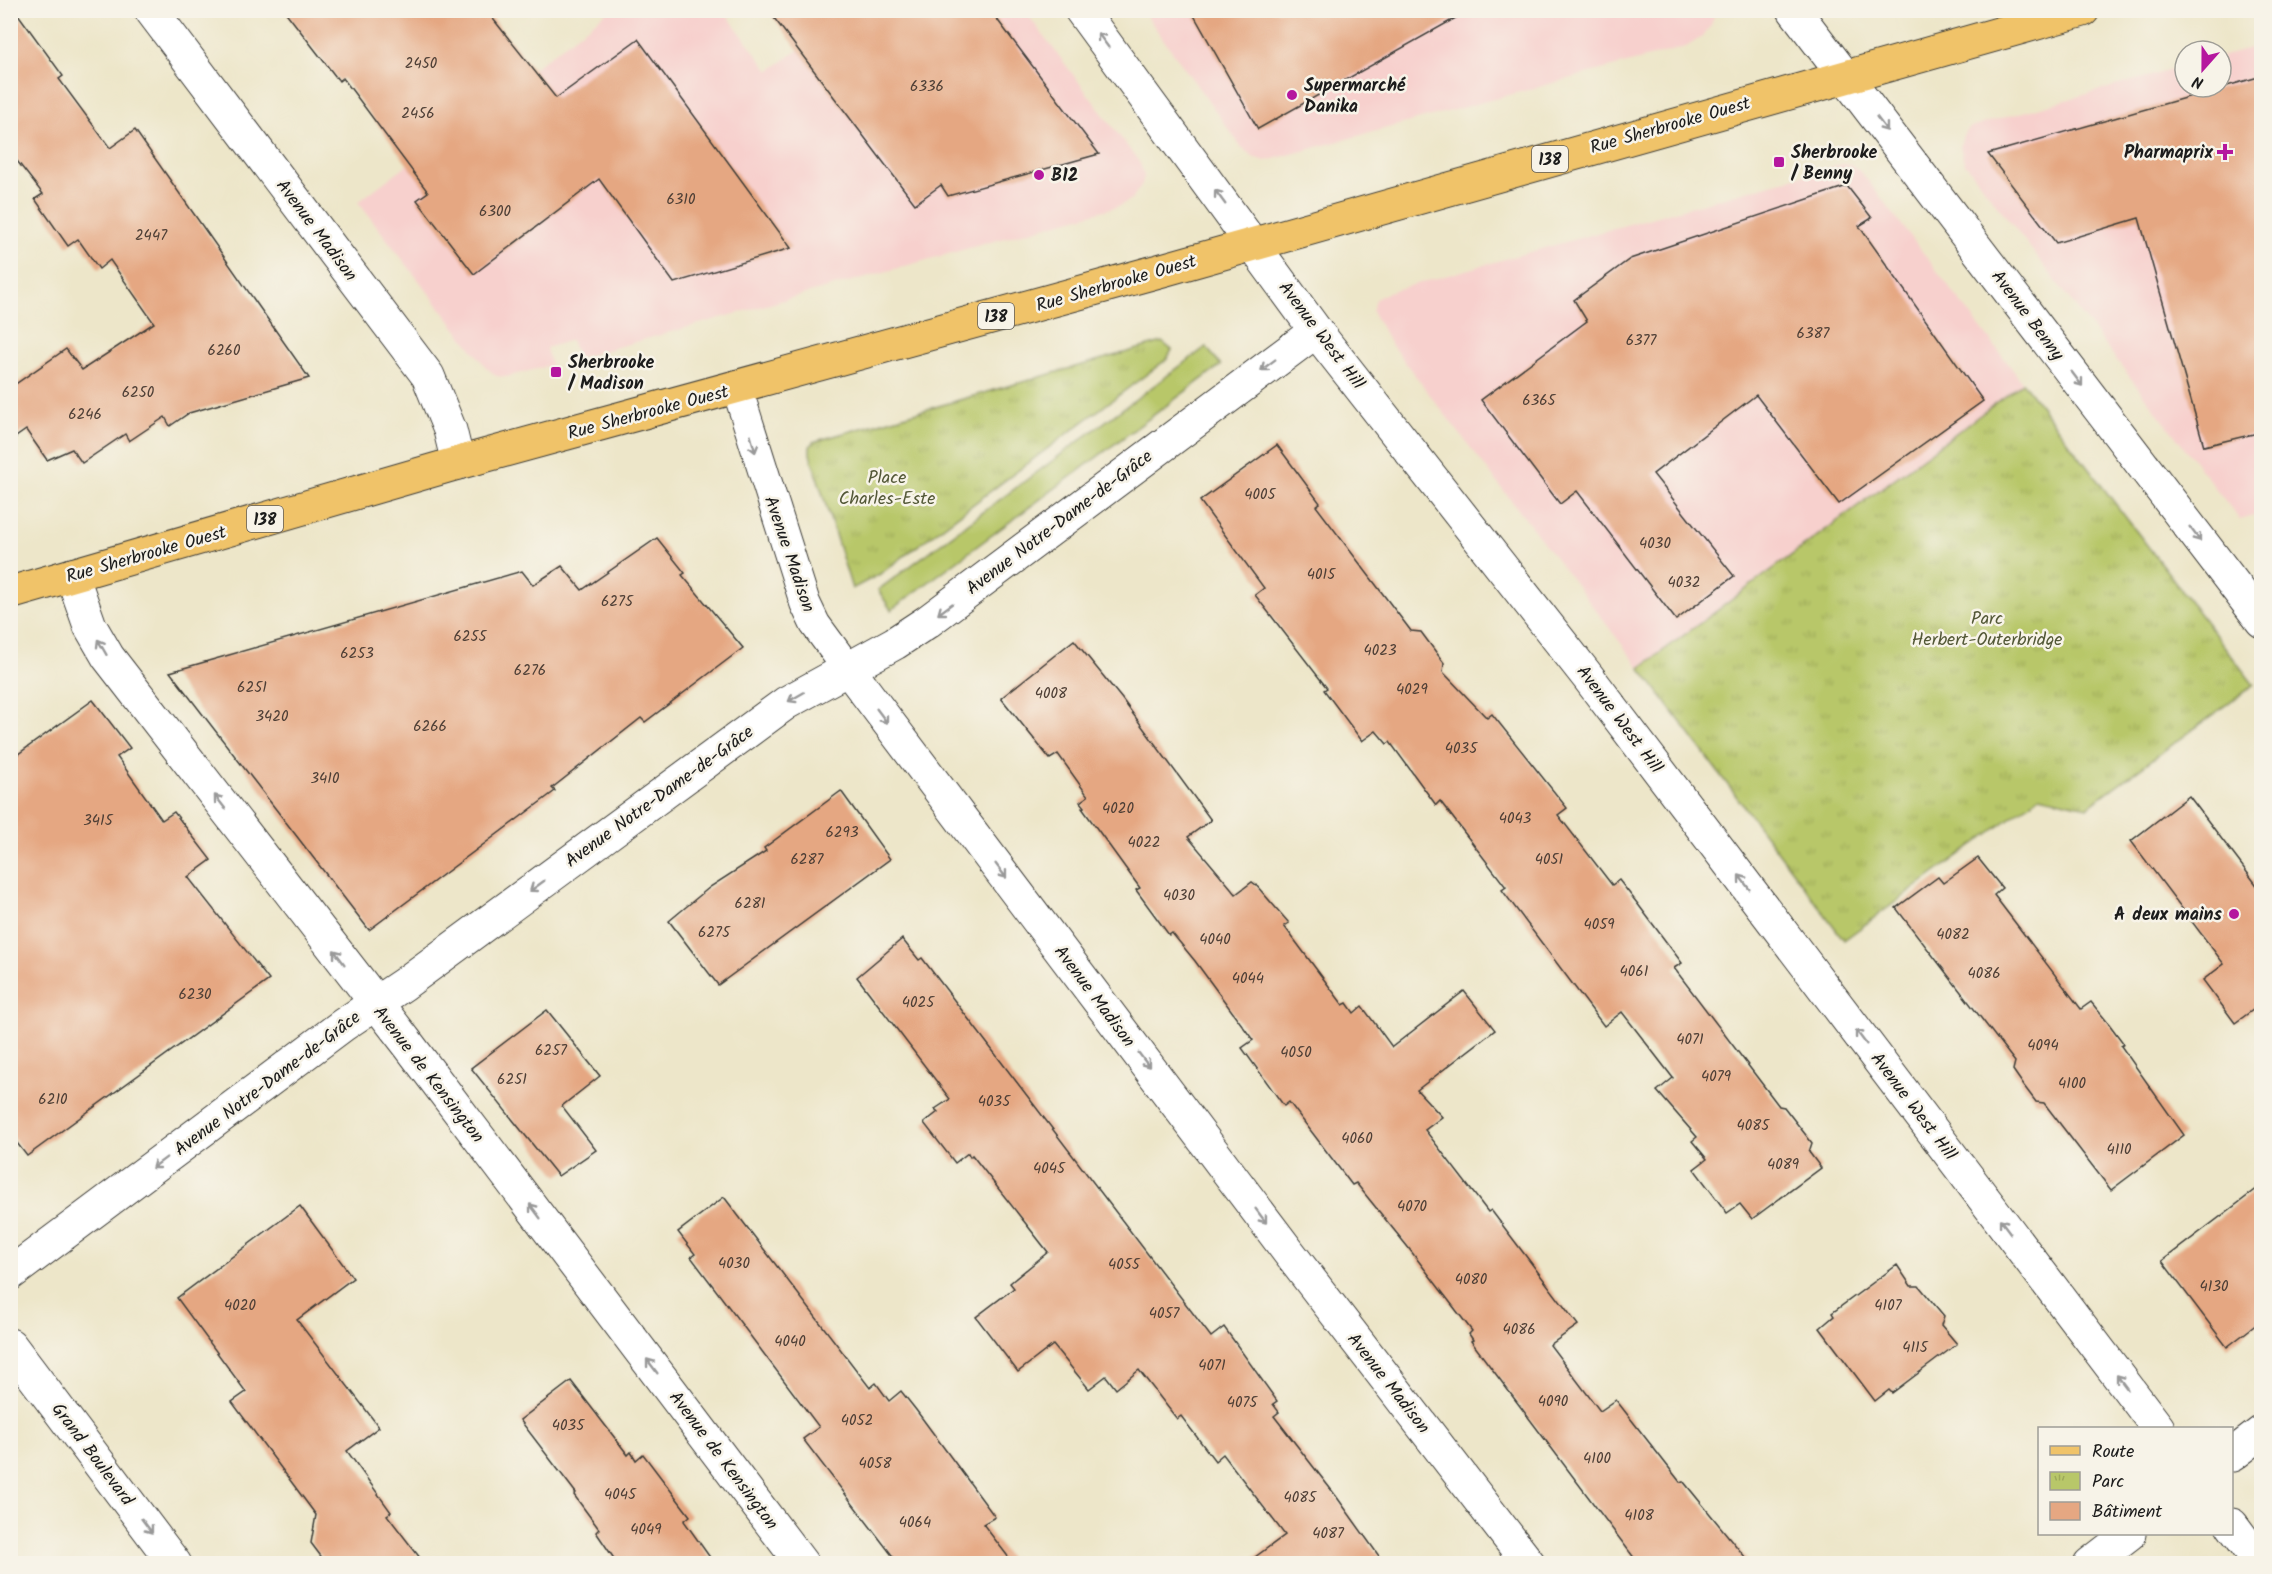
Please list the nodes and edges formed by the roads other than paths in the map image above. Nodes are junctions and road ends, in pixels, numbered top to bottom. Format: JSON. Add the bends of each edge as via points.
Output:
{"nodes":[{"id":1,"x":151,"y":10,"type":"edge"},
{"id":2,"x":1081,"y":10,"type":"edge"},
{"id":3,"x":1794,"y":10,"type":"edge"},
{"id":4,"x":2083,"y":10,"type":"edge"},
{"id":5,"x":1846,"y":77,"type":"junction"},
{"id":6,"x":1254,"y":244,"type":"junction"},
{"id":7,"x":1316,"y":331,"type":"junction"},
{"id":8,"x":737,"y":388,"type":"junction"},
{"id":9,"x":458,"y":463,"type":"junction"},
{"id":10,"x":72,"y":575,"type":"junction"},
{"id":11,"x":10,"y":593,"type":"edge"},
{"id":12,"x":2262,"y":621,"type":"edge"},
{"id":13,"x":848,"y":669,"type":"junction"},
{"id":14,"x":375,"y":1003,"type":"junction"},
{"id":15,"x":10,"y":1274,"type":"edge"},
{"id":16,"x":10,"y":1345,"type":"edge"},
{"id":17,"x":2157,"y":1427,"type":"edge"},
{"id":18,"x":2262,"y":1432,"type":"edge"},
{"id":19,"x":2233,"y":1454,"type":"edge"},
{"id":20,"x":2233,"y":1526,"type":"edge"},
{"id":21,"x":2126,"y":1535,"type":"edge"},
{"id":22,"x":175,"y":1563,"type":"edge"},
{"id":23,"x":802,"y":1563,"type":"edge"},
{"id":24,"x":1529,"y":1563,"type":"edge"},
{"id":25,"x":2090,"y":1563,"type":"edge"},
{"id":26,"x":2261,"y":1563,"type":"edge"}],
"edges":[{"from":1,"to":9,"type":"street","name":"Avenue Madison","via":[[428,376],[450,430]]},
{"from":6,"to":2,"type":"street","name":"Avenue West Hill","one_way":true},
{"from":3,"to":5,"type":"street","name":"Avenue Benny"},
{"from":4,"to":5,"type":"main road","name":"Rue Sherbrooke Ouest","number":"138"},
{"from":5,"to":6,"type":"main road","name":"Rue Sherbrooke Ouest","number":"138"},
{"from":5,"to":12,"type":"street","name":"Avenue Benny","one_way":true},
{"from":6,"to":7,"type":"street","name":"Avenue West Hill"},
{"from":6,"to":8,"type":"main road","name":"Rue Sherbrooke Ouest","number":"138"},
{"from":7,"to":13,"type":"street","name":"Avenue Notre-Dame-de-Grâce","one_way":true,"via":[[927,622]]},
{"from":17,"to":7,"type":"street","name":"Avenue West Hill","one_way":true,"via":[[1588,677]]},
{"from":8,"to":9,"type":"main road","name":"Rue Sherbrooke Ouest","number":"138"},
{"from":8,"to":13,"type":"street","name":"Avenue Madison","one_way":true,"via":[[805,603],[815,624]]},
{"from":9,"to":10,"type":"main road","name":"Rue Sherbrooke Ouest","number":"138"},
{"from":10,"to":11,"type":"main road","name":"Rue Sherbrooke Ouest","number":"138"},
{"from":14,"to":10,"type":"street","name":"Avenue de Kensington","one_way":true,"via":[[108,657],[90,626]]},
{"from":13,"to":14,"type":"street","name":"Avenue Notre-Dame-de-Grâce","one_way":true,"via":[[786,703]]},
{"from":13,"to":24,"type":"street","name":"Avenue Madison","one_way":true},
{"from":14,"to":15,"type":"street","name":"Avenue Notre-Dame-de-Grâce","one_way":true},
{"from":23,"to":14,"type":"street","name":"Avenue de Kensington","one_way":true},
{"from":16,"to":22,"type":"street","name":"Grand Boulevard","one_way":true},
{"from":18,"to":19,"type":"street"},
{"from":20,"to":26,"type":"street"},
{"from":21,"to":25,"type":"street"}]}
